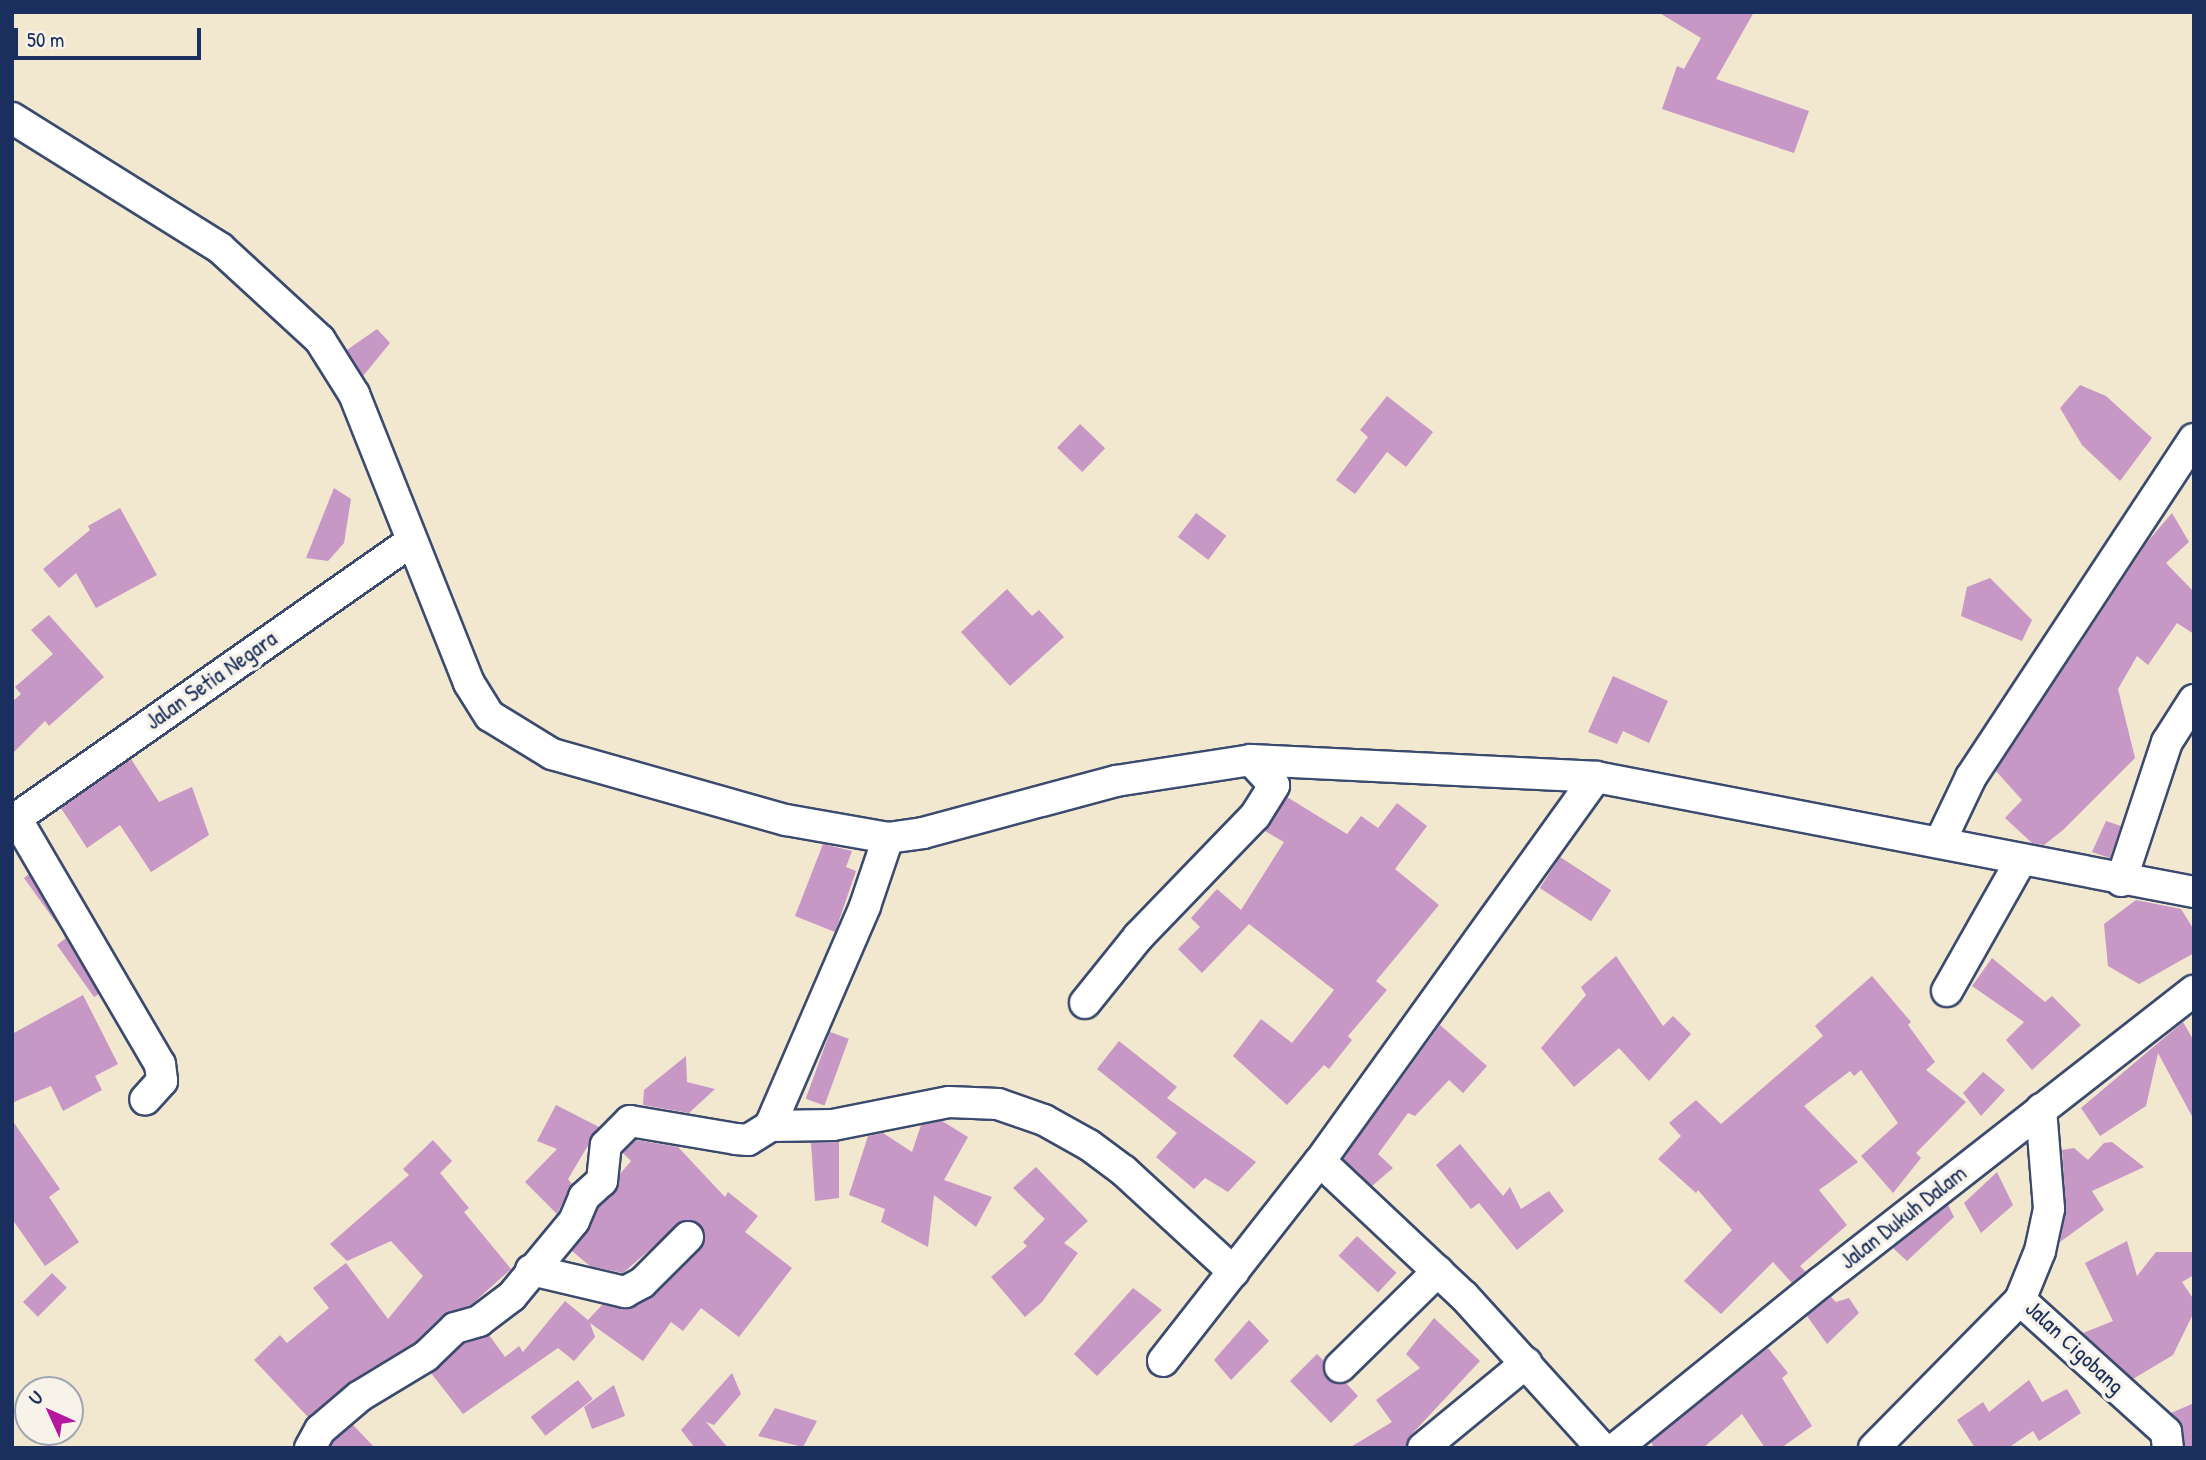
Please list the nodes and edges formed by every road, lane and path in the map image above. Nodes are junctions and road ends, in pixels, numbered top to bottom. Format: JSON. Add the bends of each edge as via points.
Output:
{"nodes":[{"id":1,"x":12,"y":118,"type":"edge"},
{"id":2,"x":2194,"y":439,"type":"edge"},
{"id":3,"x":411,"y":542,"type":"junction"},
{"id":4,"x":2194,"y":700,"type":"edge"},
{"id":5,"x":1251,"y":760,"type":"junction"},
{"id":6,"x":1596,"y":777,"type":"junction"},
{"id":7,"x":14,"y":820,"type":"edge"},
{"id":8,"x":888,"y":838,"type":"junction"},
{"id":9,"x":1940,"y":842,"type":"junction"},
{"id":10,"x":2021,"y":860,"type":"junction"},
{"id":11,"x":2121,"y":881,"type":"junction"},
{"id":12,"x":2194,"y":892,"type":"edge"},
{"id":13,"x":1947,"y":991,"type":"dead end"},
{"id":14,"x":2194,"y":991,"type":"edge"},
{"id":15,"x":1085,"y":1003,"type":"dead end"},
{"id":16,"x":145,"y":1100,"type":"dead end"},
{"id":17,"x":2040,"y":1109,"type":"junction"},
{"id":18,"x":770,"y":1126,"type":"junction"},
{"id":19,"x":1320,"y":1161,"type":"junction"},
{"id":20,"x":688,"y":1237,"type":"dead end"},
{"id":21,"x":531,"y":1270,"type":"junction"},
{"id":22,"x":1438,"y":1271,"type":"junction"},
{"id":23,"x":1234,"y":1272,"type":"junction"},
{"id":24,"x":2020,"y":1300,"type":"junction"},
{"id":25,"x":1163,"y":1361,"type":"dead end"},
{"id":26,"x":1526,"y":1363,"type":"junction"},
{"id":27,"x":1340,"y":1367,"type":"dead end"},
{"id":28,"x":1436,"y":1444,"type":"edge"},
{"id":29,"x":310,"y":1448,"type":"edge"},
{"id":30,"x":1602,"y":1448,"type":"edge"},
{"id":31,"x":1616,"y":1448,"type":"edge"},
{"id":32,"x":1874,"y":1448,"type":"edge"},
{"id":33,"x":2168,"y":1448,"type":"edge"}],
"edges":[{"from":1,"to":3,"type":"street","via":[[220,248],[320,340],[354,394]]},
{"from":2,"to":9,"type":"street","via":[[1971,777]]},
{"from":3,"to":7,"type":"street","name":"Jalan Setia Negara"},
{"from":3,"to":8,"type":"street","via":[[469,683],[489,716],[526,742],[580,763],[786,820]]},
{"from":4,"to":11,"type":"street","via":[[2167,742]]},
{"from":5,"to":6,"type":"street"},
{"from":5,"to":8,"type":"street","via":[[1116,781],[923,833]]},
{"from":5,"to":15,"type":"street","via":[[1274,786],[1255,816],[1162,910]]},
{"from":6,"to":9,"type":"street"},
{"from":6,"to":19,"type":"street"},
{"from":7,"to":16,"type":"street","via":[[164,1073],[158,1088]]},
{"from":8,"to":18,"type":"street","via":[[865,906]]},
{"from":9,"to":10,"type":"street"},
{"from":10,"to":11,"type":"street"},
{"from":10,"to":13,"type":"street"},
{"from":11,"to":12,"type":"street"},
{"from":14,"to":17,"type":"street","name":"Jalan Dukuh Dalam"},
{"from":17,"to":24,"type":"street","name":"Jalan Cigobang","via":[[2049,1209],[2040,1251]]},
{"from":17,"to":31,"type":"street","name":"Jalan Dukuh Dalam"},
{"from":18,"to":21,"type":"street","via":[[748,1140],[630,1121],[606,1144],[602,1181],[584,1197],[574,1221]]},
{"from":18,"to":23,"type":"street","via":[[833,1125],[949,1102],[998,1104],[1044,1120],[1089,1145],[1124,1171]]},
{"from":19,"to":22,"type":"street"},
{"from":19,"to":23,"type":"street"},
{"from":20,"to":21,"type":"street","via":[[642,1283],[625,1292]]},
{"from":21,"to":29,"type":"street","via":[[512,1296],[479,1321],[455,1328],[426,1356],[360,1396],[320,1430]]},
{"from":22,"to":26,"type":"street"},
{"from":22,"to":27,"type":"street"},
{"from":23,"to":25,"type":"street"},
{"from":24,"to":32,"type":"street"},
{"from":24,"to":33,"type":"street","name":"Jalan Cigobang","via":[[2166,1432]]},
{"from":26,"to":28,"type":"street"},
{"from":26,"to":30,"type":"street"}]}
